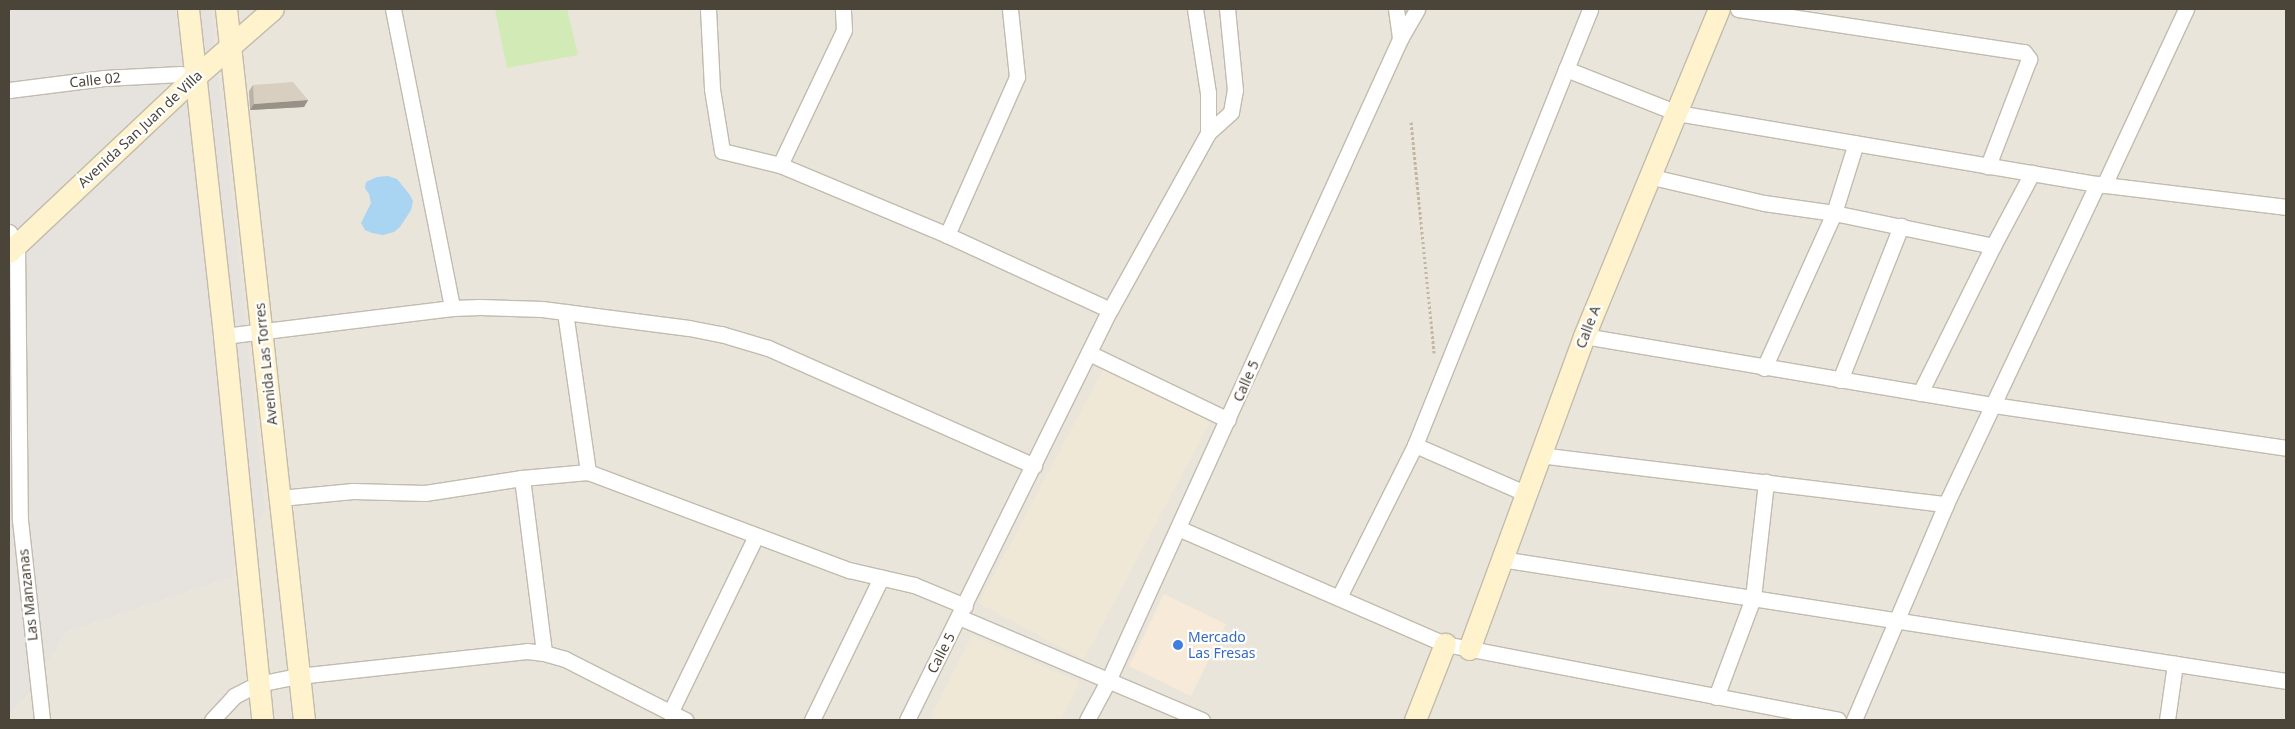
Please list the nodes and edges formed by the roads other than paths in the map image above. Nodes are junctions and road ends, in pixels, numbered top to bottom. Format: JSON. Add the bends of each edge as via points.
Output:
{"nodes":[{"id":1,"x":188,"y":9,"type":"edge"},
{"id":2,"x":226,"y":9,"type":"edge"},
{"id":3,"x":254,"y":9,"type":"edge"},
{"id":4,"x":273,"y":9,"type":"edge"},
{"id":5,"x":393,"y":9,"type":"edge"},
{"id":6,"x":708,"y":9,"type":"edge"},
{"id":7,"x":843,"y":9,"type":"edge"},
{"id":8,"x":1010,"y":9,"type":"edge"},
{"id":9,"x":1195,"y":9,"type":"edge"},
{"id":10,"x":1226,"y":9,"type":"edge"},
{"id":11,"x":1396,"y":9,"type":"edge"},
{"id":12,"x":1417,"y":9,"type":"edge"},
{"id":13,"x":1590,"y":9,"type":"edge"},
{"id":14,"x":1719,"y":9,"type":"edge"},
{"id":15,"x":1738,"y":9,"type":"edge"},
{"id":16,"x":2186,"y":9,"type":"edge"},
{"id":17,"x":230,"y":38,"type":"junction"},
{"id":18,"x":1400,"y":39,"type":"junction"},
{"id":19,"x":1566,"y":69,"type":"junction"},
{"id":20,"x":190,"y":71,"type":"junction"},
{"id":21,"x":9,"y":90,"type":"edge"},
{"id":22,"x":1677,"y":113,"type":"junction"},
{"id":23,"x":1208,"y":133,"type":"junction"},
{"id":24,"x":1856,"y":143,"type":"junction"},
{"id":25,"x":780,"y":165,"type":"junction"},
{"id":26,"x":1988,"y":166,"type":"junction"},
{"id":27,"x":2032,"y":173,"type":"junction"},
{"id":28,"x":1648,"y":176,"type":"junction"},
{"id":29,"x":2100,"y":184,"type":"junction"},
{"id":30,"x":2286,"y":207,"type":"edge"},
{"id":31,"x":1834,"y":213,"type":"junction"},
{"id":32,"x":1901,"y":226,"type":"junction"},
{"id":33,"x":947,"y":235,"type":"junction"},
{"id":34,"x":11,"y":240,"type":"edge"},
{"id":35,"x":1993,"y":246,"type":"junction"},
{"id":36,"x":452,"y":308,"type":"junction"},
{"id":37,"x":1110,"y":310,"type":"junction"},
{"id":38,"x":565,"y":312,"type":"junction"},
{"id":39,"x":262,"y":330,"type":"junction"},
{"id":40,"x":224,"y":336,"type":"junction"},
{"id":41,"x":1584,"y":336,"type":"junction"},
{"id":42,"x":1089,"y":354,"type":"junction"},
{"id":43,"x":1764,"y":368,"type":"junction"},
{"id":44,"x":1840,"y":380,"type":"junction"},
{"id":45,"x":1920,"y":393,"type":"junction"},
{"id":46,"x":1993,"y":406,"type":"junction"},
{"id":47,"x":1228,"y":420,"type":"junction"},
{"id":48,"x":1415,"y":445,"type":"junction"},
{"id":49,"x":2286,"y":448,"type":"edge"},
{"id":50,"x":1539,"y":455,"type":"junction"},
{"id":51,"x":1034,"y":466,"type":"junction"},
{"id":52,"x":588,"y":472,"type":"junction"},
{"id":53,"x":522,"y":478,"type":"junction"},
{"id":54,"x":1766,"y":482,"type":"junction"},
{"id":55,"x":1526,"y":492,"type":"junction"},
{"id":56,"x":280,"y":498,"type":"junction"},
{"id":57,"x":1946,"y":504,"type":"junction"},
{"id":58,"x":20,"y":520,"type":"junction"},
{"id":59,"x":1178,"y":528,"type":"junction"},
{"id":60,"x":9,"y":531,"type":"edge"},
{"id":61,"x":756,"y":536,"type":"junction"},
{"id":62,"x":1501,"y":559,"type":"junction"},
{"id":63,"x":881,"y":578,"type":"junction"},
{"id":64,"x":1339,"y":596,"type":"junction"},
{"id":65,"x":1753,"y":598,"type":"junction"},
{"id":66,"x":962,"y":612,"type":"junction"},
{"id":67,"x":1895,"y":621,"type":"junction"},
{"id":68,"x":1445,"y":644,"type":"junction"},
{"id":69,"x":1469,"y":649,"type":"junction"},
{"id":70,"x":544,"y":653,"type":"junction"},
{"id":71,"x":2175,"y":664,"type":"junction"},
{"id":72,"x":298,"y":676,"type":"junction"},
{"id":73,"x":1108,"y":681,"type":"junction"},
{"id":74,"x":2286,"y":681,"type":"edge"},
{"id":75,"x":258,"y":684,"type":"junction"},
{"id":76,"x":1716,"y":697,"type":"junction"},
{"id":77,"x":670,"y":713,"type":"junction"},
{"id":78,"x":42,"y":720,"type":"edge"},
{"id":79,"x":212,"y":720,"type":"edge"},
{"id":80,"x":262,"y":720,"type":"edge"},
{"id":81,"x":304,"y":720,"type":"edge"},
{"id":82,"x":685,"y":720,"type":"edge"},
{"id":83,"x":812,"y":720,"type":"edge"},
{"id":84,"x":907,"y":720,"type":"edge"},
{"id":85,"x":1087,"y":720,"type":"edge"},
{"id":86,"x":1202,"y":720,"type":"edge"},
{"id":87,"x":1415,"y":720,"type":"edge"},
{"id":88,"x":1838,"y":720,"type":"edge"},
{"id":89,"x":1854,"y":720,"type":"edge"},
{"id":90,"x":2167,"y":720,"type":"edge"}],
"edges":[{"from":1,"to":20,"type":"street"},
{"from":2,"to":17,"type":"street","name":"Avenida Las Torres"},
{"from":3,"to":17,"type":"street","name":"Avenida San Juan de Villa"},
{"from":4,"to":17,"type":"street","name":"Avenida San Juan de Villa"},
{"from":5,"to":36,"type":"street"},
{"from":6,"to":25,"type":"street","via":[[712,89],[722,151]]},
{"from":7,"to":25,"type":"street","via":[[844,30]]},
{"from":8,"to":33,"type":"street","via":[[1017,77]]},
{"from":9,"to":23,"type":"street","via":[[1208,93]]},
{"from":10,"to":23,"type":"street","via":[[1234,100],[1230,112]]},
{"from":11,"to":18,"type":"street"},
{"from":12,"to":18,"type":"street","name":"Calle 5"},
{"from":13,"to":19,"type":"street"},
{"from":14,"to":22,"type":"street","name":"Calle A"},
{"from":15,"to":26,"type":"street","via":[[2024,52],[2028,59]]},
{"from":16,"to":29,"type":"street"},
{"from":17,"to":20,"type":"street","name":"Avenida San Juan de Villa"},
{"from":17,"to":39,"type":"street","name":"Avenida Las Torres"},
{"from":18,"to":47,"type":"street","name":"Calle 5"},
{"from":19,"to":22,"type":"street"},
{"from":19,"to":48,"type":"street"},
{"from":20,"to":21,"type":"street","name":"Calle 02"},
{"from":20,"to":34,"type":"street","name":"Avenida San Juan de Villa"},
{"from":20,"to":40,"type":"street"},
{"from":22,"to":24,"type":"street"},
{"from":22,"to":28,"type":"street","name":"Calle A"},
{"from":23,"to":37,"type":"street","name":"Calle 5"},
{"from":24,"to":26,"type":"street"},
{"from":24,"to":31,"type":"street"},
{"from":25,"to":33,"type":"street"},
{"from":26,"to":27,"type":"street"},
{"from":27,"to":29,"type":"street"},
{"from":27,"to":35,"type":"street"},
{"from":28,"to":31,"type":"street","via":[[1764,203]]},
{"from":28,"to":41,"type":"street","name":"Calle A"},
{"from":29,"to":30,"type":"street"},
{"from":29,"to":46,"type":"street"},
{"from":31,"to":32,"type":"street"},
{"from":31,"to":43,"type":"street"},
{"from":32,"to":35,"type":"street"},
{"from":32,"to":44,"type":"street"},
{"from":33,"to":37,"type":"street"},
{"from":34,"to":58,"type":"street","name":"Las Manzanas"},
{"from":35,"to":45,"type":"street"},
{"from":36,"to":38,"type":"street"},
{"from":36,"to":39,"type":"street"},
{"from":37,"to":42,"type":"street","name":"Calle 5"},
{"from":38,"to":51,"type":"street","via":[[689,328],[754,343]]},
{"from":38,"to":52,"type":"street"},
{"from":39,"to":40,"type":"street"},
{"from":39,"to":56,"type":"street","name":"Avenida Las Torres"},
{"from":40,"to":75,"type":"street"},
{"from":41,"to":43,"type":"street"},
{"from":41,"to":50,"type":"street","name":"Calle A"},
{"from":42,"to":47,"type":"street"},
{"from":42,"to":51,"type":"street","name":"Calle 5"},
{"from":43,"to":44,"type":"street"},
{"from":44,"to":45,"type":"street"},
{"from":45,"to":46,"type":"street"},
{"from":46,"to":49,"type":"street"},
{"from":46,"to":57,"type":"street"},
{"from":47,"to":59,"type":"street","name":"Calle 5"},
{"from":48,"to":55,"type":"street"},
{"from":48,"to":64,"type":"street"},
{"from":50,"to":54,"type":"street"},
{"from":50,"to":55,"type":"street","name":"Calle A"},
{"from":51,"to":66,"type":"street","name":"Calle 5"},
{"from":52,"to":53,"type":"street"},
{"from":52,"to":61,"type":"street"},
{"from":53,"to":56,"type":"street","via":[[432,492],[353,491]]},
{"from":53,"to":70,"type":"street"},
{"from":54,"to":57,"type":"street"},
{"from":54,"to":65,"type":"street"},
{"from":55,"to":62,"type":"street","name":"Calle A"},
{"from":56,"to":72,"type":"street","name":"Avenida Las Torres"},
{"from":57,"to":67,"type":"street"},
{"from":58,"to":60,"type":"street"},
{"from":58,"to":78,"type":"street","name":"Las Manzanas"},
{"from":59,"to":64,"type":"street"},
{"from":59,"to":73,"type":"street","name":"Calle 5"},
{"from":61,"to":63,"type":"street","via":[[849,570]]},
{"from":61,"to":77,"type":"street"},
{"from":62,"to":65,"type":"street"},
{"from":62,"to":69,"type":"street","name":"Calle A"},
{"from":63,"to":66,"type":"street","via":[[914,585]]},
{"from":63,"to":83,"type":"street"},
{"from":64,"to":68,"type":"street"},
{"from":65,"to":67,"type":"street"},
{"from":65,"to":76,"type":"street"},
{"from":66,"to":73,"type":"street"},
{"from":66,"to":84,"type":"street","name":"Calle 5"},
{"from":67,"to":71,"type":"street"},
{"from":67,"to":89,"type":"street"},
{"from":68,"to":69,"type":"street"},
{"from":68,"to":87,"type":"street"},
{"from":69,"to":76,"type":"street"},
{"from":70,"to":72,"type":"street","via":[[501,653]]},
{"from":70,"to":77,"type":"street","via":[[565,659]]},
{"from":71,"to":74,"type":"street"},
{"from":71,"to":90,"type":"street"},
{"from":72,"to":75,"type":"street"},
{"from":72,"to":81,"type":"street","name":"Avenida Las Torres"},
{"from":73,"to":85,"type":"street","name":"Calle 5"},
{"from":73,"to":86,"type":"street"},
{"from":75,"to":79,"type":"street","via":[[234,696]]},
{"from":75,"to":80,"type":"street"},
{"from":76,"to":88,"type":"street"},
{"from":77,"to":82,"type":"street"}]}
